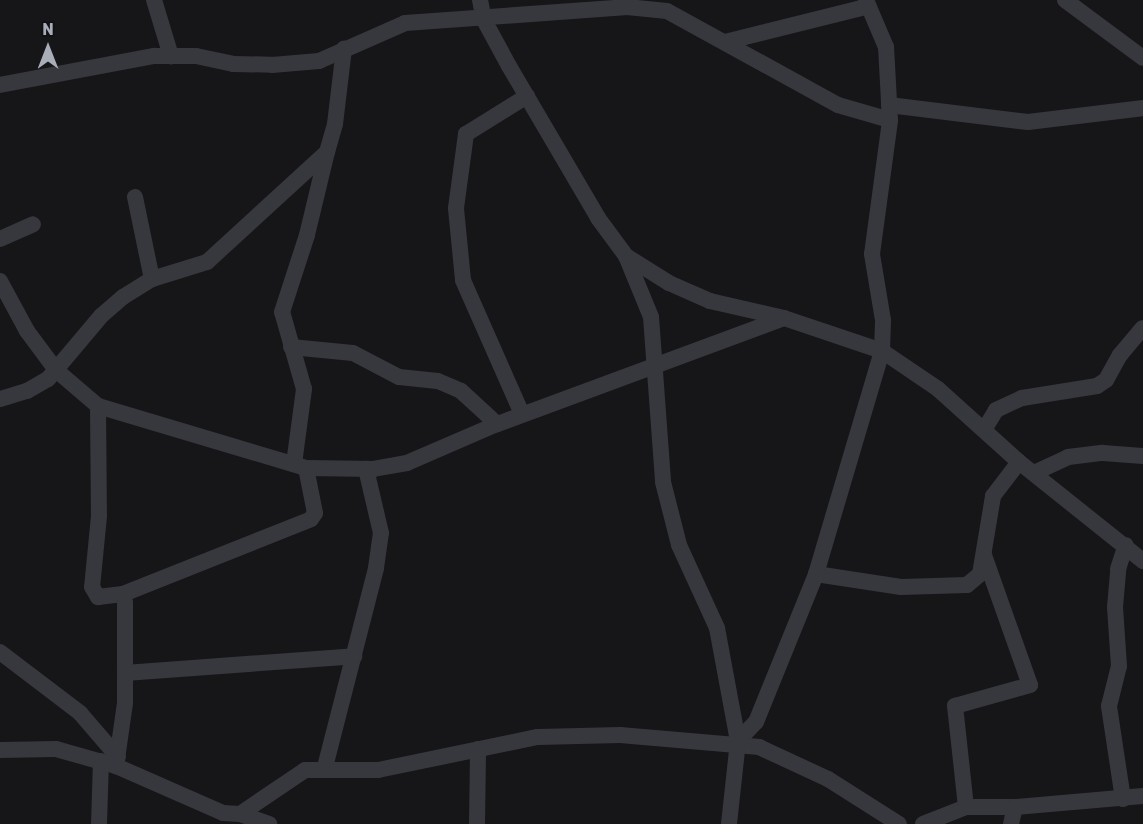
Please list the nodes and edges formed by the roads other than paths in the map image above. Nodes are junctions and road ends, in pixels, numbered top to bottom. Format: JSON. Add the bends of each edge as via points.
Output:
{"nodes":[{"id":1,"x":154,"y":0,"type":"edge"},
{"id":2,"x":480,"y":0,"type":"edge"},
{"id":3,"x":1065,"y":0,"type":"edge"},
{"id":4,"x":867,"y":3,"type":"edge"},
{"id":5,"x":596,"y":5,"type":"edge"},
{"id":6,"x":484,"y":20,"type":"junction"},
{"id":7,"x":725,"y":42,"type":"junction"},
{"id":8,"x":344,"y":49,"type":"junction"},
{"id":9,"x":171,"y":56,"type":"junction"},
{"id":10,"x":1143,"y":58,"type":"edge"},
{"id":11,"x":0,"y":85,"type":"edge"},
{"id":12,"x":527,"y":96,"type":"junction"},
{"id":13,"x":1143,"y":108,"type":"edge"},
{"id":14,"x":890,"y":113,"type":"junction"},
{"id":15,"x":327,"y":152,"type":"junction"},
{"id":16,"x":135,"y":197,"type":"dead end"},
{"id":17,"x":33,"y":224,"type":"dead end"},
{"id":18,"x":0,"y":239,"type":"edge"},
{"id":19,"x":626,"y":256,"type":"junction"},
{"id":20,"x":152,"y":279,"type":"junction"},
{"id":21,"x":0,"y":281,"type":"edge"},
{"id":22,"x":784,"y":318,"type":"junction"},
{"id":23,"x":1143,"y":328,"type":"edge"},
{"id":24,"x":291,"y":347,"type":"junction"},
{"id":25,"x":882,"y":351,"type":"junction"},
{"id":26,"x":657,"y":364,"type":"junction"},
{"id":27,"x":56,"y":370,"type":"junction"},
{"id":28,"x":0,"y":399,"type":"edge"},
{"id":29,"x":98,"y":406,"type":"junction"},
{"id":30,"x":522,"y":414,"type":"junction"},
{"id":31,"x":497,"y":424,"type":"junction"},
{"id":32,"x":984,"y":430,"type":"junction"},
{"id":33,"x":1143,"y":456,"type":"edge"},
{"id":34,"x":1019,"y":462,"type":"junction"},
{"id":35,"x":300,"y":466,"type":"junction"},
{"id":36,"x":366,"y":469,"type":"junction"},
{"id":37,"x":1034,"y":473,"type":"junction"},
{"id":38,"x":1126,"y":545,"type":"junction"},
{"id":39,"x":984,"y":555,"type":"junction"},
{"id":40,"x":1143,"y":561,"type":"edge"},
{"id":41,"x":816,"y":574,"type":"junction"},
{"id":42,"x":123,"y":594,"type":"junction"},
{"id":43,"x":0,"y":652,"type":"edge"},
{"id":44,"x":354,"y":656,"type":"junction"},
{"id":45,"x":125,"y":673,"type":"junction"},
{"id":46,"x":738,"y":743,"type":"junction"},
{"id":47,"x":478,"y":749,"type":"junction"},
{"id":48,"x":0,"y":750,"type":"edge"},
{"id":49,"x":111,"y":761,"type":"junction"},
{"id":50,"x":325,"y":767,"type":"junction"},
{"id":51,"x":1143,"y":796,"type":"edge"},
{"id":52,"x":1123,"y":799,"type":"junction"},
{"id":53,"x":966,"y":807,"type":"junction"},
{"id":54,"x":1015,"y":807,"type":"junction"},
{"id":55,"x":240,"y":814,"type":"junction"},
{"id":56,"x":99,"y":824,"type":"edge"},
{"id":57,"x":269,"y":824,"type":"edge"},
{"id":58,"x":477,"y":824,"type":"edge"},
{"id":59,"x":729,"y":824,"type":"edge"},
{"id":60,"x":898,"y":824,"type":"edge"},
{"id":61,"x":923,"y":824,"type":"edge"},
{"id":62,"x":1011,"y":824,"type":"edge"}],
"edges":[{"from":1,"to":9,"type":"street"},
{"from":2,"to":6,"type":"street"},
{"from":3,"to":10,"type":"street"},
{"from":4,"to":7,"type":"street"},
{"from":4,"to":14,"type":"street","via":[[886,47]]},
{"from":5,"to":6,"type":"street"},
{"from":5,"to":7,"type":"street","via":[[668,11]]},
{"from":6,"to":8,"type":"street","via":[[405,23]]},
{"from":6,"to":12,"type":"street"},
{"from":7,"to":14,"type":"street","via":[[838,105]]},
{"from":8,"to":9,"type":"street","via":[[319,61],[272,65]]},
{"from":8,"to":15,"type":"street"},
{"from":9,"to":11,"type":"street"},
{"from":12,"to":19,"type":"street","via":[[598,218]]},
{"from":12,"to":30,"type":"street","via":[[466,134],[456,208],[463,280]]},
{"from":13,"to":14,"type":"street","via":[[1028,122]]},
{"from":14,"to":25,"type":"street","via":[[872,254],[884,320]]},
{"from":15,"to":20,"type":"street","via":[[207,262]]},
{"from":15,"to":24,"type":"street","via":[[307,235],[282,312]]},
{"from":16,"to":20,"type":"street"},
{"from":17,"to":18,"type":"street"},
{"from":19,"to":22,"type":"street","via":[[669,283],[710,301]]},
{"from":19,"to":26,"type":"street","via":[[651,317]]},
{"from":20,"to":27,"type":"street","via":[[101,316]]},
{"from":21,"to":27,"type":"street","via":[[27,331]]},
{"from":22,"to":25,"type":"street"},
{"from":22,"to":26,"type":"street"},
{"from":23,"to":32,"type":"street","via":[[1120,355],[1106,380],[1097,386],[1022,398],[996,410]]},
{"from":24,"to":31,"type":"street","via":[[353,353],[399,377],[438,381],[461,391]]},
{"from":24,"to":35,"type":"street","via":[[304,389]]},
{"from":25,"to":32,"type":"street","via":[[939,389]]},
{"from":25,"to":41,"type":"street"},
{"from":26,"to":30,"type":"street"},
{"from":26,"to":46,"type":"street","via":[[663,482],[670,516],[717,628]]},
{"from":27,"to":28,"type":"street","via":[[27,391]]},
{"from":27,"to":29,"type":"street"},
{"from":29,"to":35,"type":"street"},
{"from":29,"to":42,"type":"street","via":[[99,516],[92,587],[99,597]]},
{"from":30,"to":31,"type":"street"},
{"from":31,"to":36,"type":"street","via":[[407,463]]},
{"from":32,"to":34,"type":"street"},
{"from":33,"to":37,"type":"street","via":[[1103,453],[1068,457]]},
{"from":34,"to":37,"type":"street"},
{"from":34,"to":39,"type":"street","via":[[993,496]]},
{"from":35,"to":36,"type":"street"},
{"from":35,"to":42,"type":"street","via":[[315,513],[311,519]]},
{"from":36,"to":44,"type":"street","via":[[381,533]]},
{"from":37,"to":38,"type":"street"},
{"from":38,"to":40,"type":"street"},
{"from":38,"to":52,"type":"street","via":[[1118,569],[1115,607],[1119,666],[1109,706]]},
{"from":39,"to":41,"type":"street","via":[[980,574],[967,585],[950,587],[902,587]]},
{"from":39,"to":53,"type":"street","via":[[1029,686],[955,706]]},
{"from":41,"to":46,"type":"street","via":[[756,722]]},
{"from":42,"to":45,"type":"street"},
{"from":43,"to":49,"type":"street","via":[[80,713]]},
{"from":44,"to":45,"type":"street"},
{"from":44,"to":50,"type":"street"},
{"from":45,"to":49,"type":"street"},
{"from":46,"to":47,"type":"street","via":[[620,735],[538,737]]},
{"from":46,"to":59,"type":"street"},
{"from":46,"to":60,"type":"street","via":[[759,747],[796,763]]},
{"from":47,"to":50,"type":"street","via":[[378,770]]},
{"from":47,"to":58,"type":"street"},
{"from":48,"to":49,"type":"street","via":[[56,749]]},
{"from":49,"to":55,"type":"street","via":[[223,813]]},
{"from":49,"to":56,"type":"street"},
{"from":50,"to":55,"type":"street","via":[[305,770]]},
{"from":51,"to":52,"type":"street"},
{"from":52,"to":54,"type":"street"},
{"from":53,"to":54,"type":"street"},
{"from":53,"to":61,"type":"street"},
{"from":54,"to":62,"type":"street"},
{"from":55,"to":57,"type":"street"}]}
